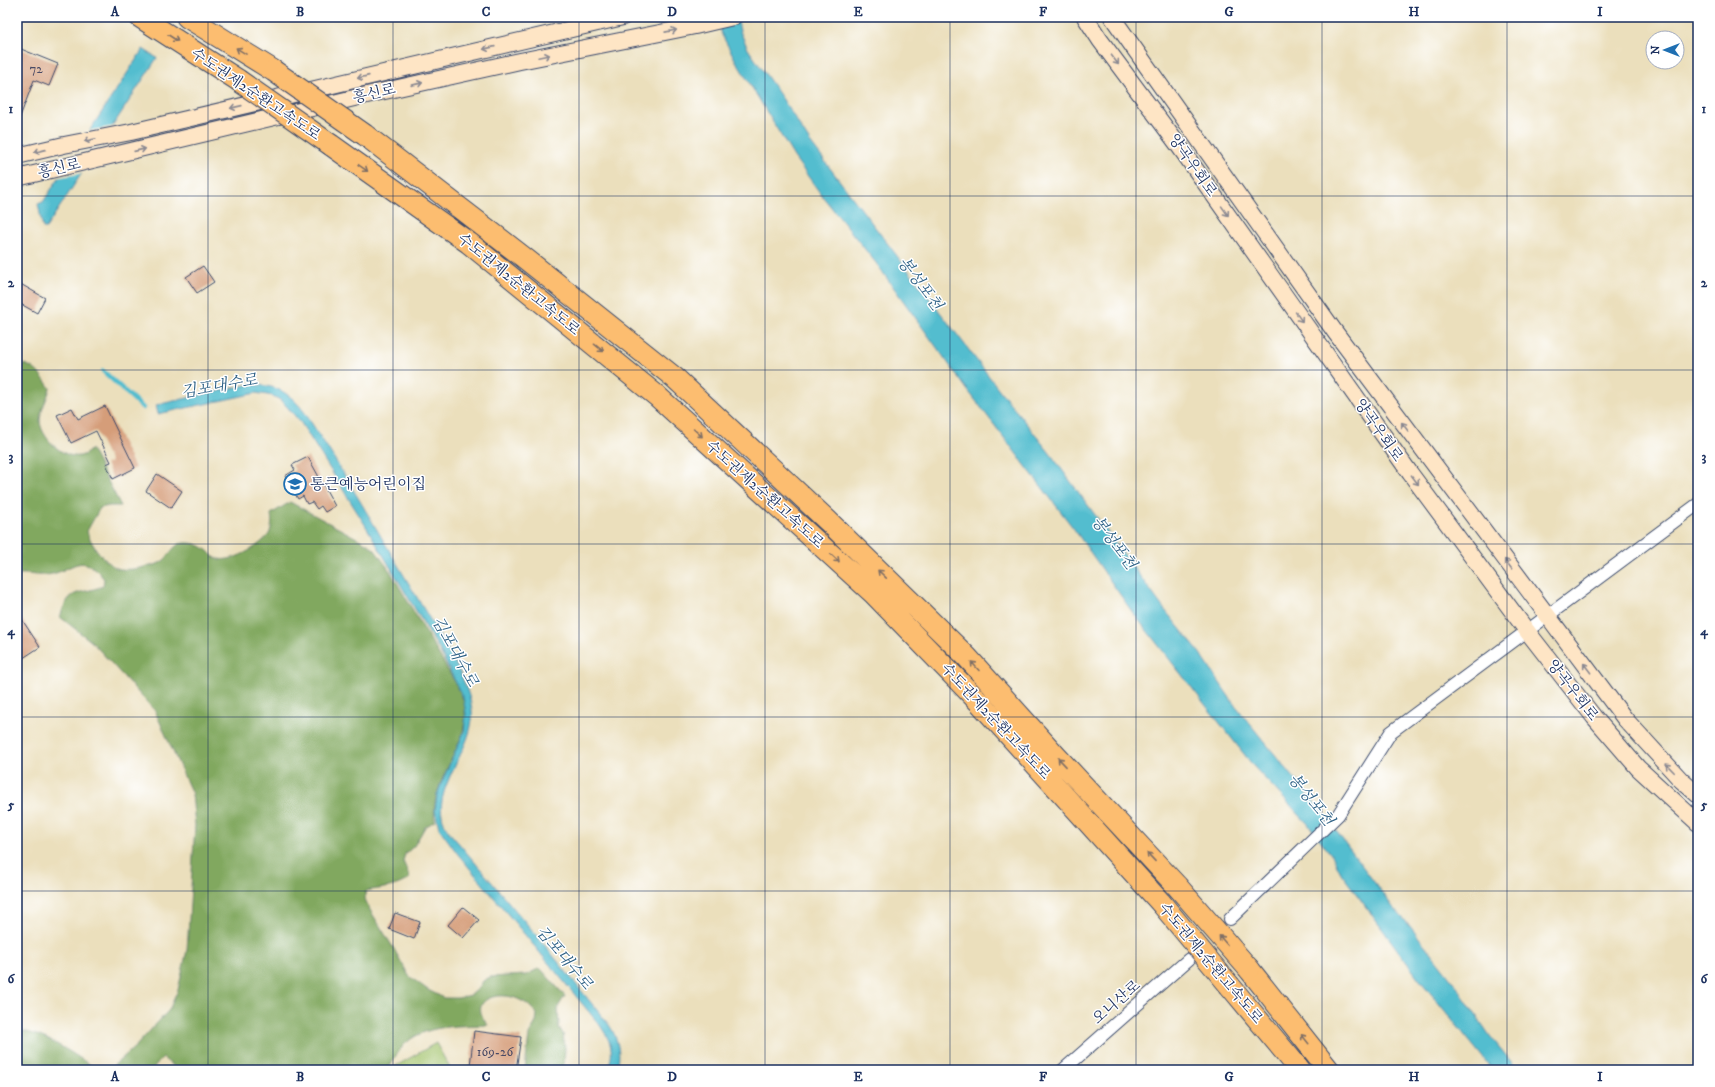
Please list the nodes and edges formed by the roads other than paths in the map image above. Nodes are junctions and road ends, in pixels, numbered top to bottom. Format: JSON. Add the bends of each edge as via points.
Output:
{"nodes":[{"id":1,"x":140,"y":17,"type":"edge"},
{"id":2,"x":187,"y":17,"type":"edge"},
{"id":3,"x":623,"y":17,"type":"edge"},
{"id":4,"x":732,"y":17,"type":"edge"},
{"id":5,"x":1078,"y":17,"type":"edge"},
{"id":6,"x":1085,"y":17,"type":"edge"},
{"id":7,"x":1112,"y":17,"type":"edge"},
{"id":8,"x":1121,"y":17,"type":"edge"},
{"id":9,"x":1100,"y":40,"type":"junction"},
{"id":10,"x":1132,"y":46,"type":"junction"},
{"id":11,"x":17,"y":156,"type":"edge"},
{"id":12,"x":17,"y":178,"type":"edge"},
{"id":13,"x":1698,"y":504,"type":"edge"},
{"id":14,"x":1548,"y":616,"type":"junction"},
{"id":15,"x":1528,"y":631,"type":"junction"},
{"id":16,"x":1698,"y":795,"type":"edge"},
{"id":17,"x":1698,"y":824,"type":"edge"},
{"id":18,"x":1230,"y":919,"type":"dead end"},
{"id":19,"x":1190,"y":959,"type":"dead end"},
{"id":20,"x":1063,"y":1070,"type":"edge"},
{"id":21,"x":1300,"y":1070,"type":"edge"},
{"id":22,"x":1329,"y":1070,"type":"edge"}],
"edges":[{"from":1,"to":21,"type":"highway","name":"수도권제2순환고속도로","one_way":true,"bridge":true,"via":[[238,80],[469,243],[657,396],[873,593],[980,703],[1161,903]]},
{"from":22,"to":2,"type":"highway","name":"수도권제2순환고속도로","one_way":true,"bridge":true,"via":[[1249,969],[1177,886],[967,657],[828,521],[675,378],[365,135],[274,71]]},
{"from":3,"to":11,"type":"main road","name":"흥신로","one_way":true},
{"from":12,"to":4,"type":"main road","name":"흥신로","one_way":true,"via":[[371,94]]},
{"from":5,"to":9,"type":"main road"},
{"from":6,"to":9,"type":"main road","name":"양곡우회로"},
{"from":7,"to":10,"type":"main road","name":"양곡우회로"},
{"from":8,"to":10,"type":"main road"},
{"from":9,"to":15,"type":"main road","name":"양곡우회로","one_way":true,"via":[[1179,146],[1410,473]]},
{"from":14,"to":10,"type":"main road","name":"양곡우회로","one_way":true,"via":[[1335,332]]},
{"from":13,"to":14,"type":"street"},
{"from":14,"to":15,"type":"street"},
{"from":16,"to":14,"type":"main road","name":"양곡우회로","one_way":true,"via":[[1625,719]]},
{"from":15,"to":17,"type":"main road","name":"양곡우회로","via":[[1594,717],[1638,768]]},
{"from":15,"to":18,"type":"street","via":[[1391,732],[1338,815]]},
{"from":19,"to":20,"type":"street","name":"오니산로"}]}
